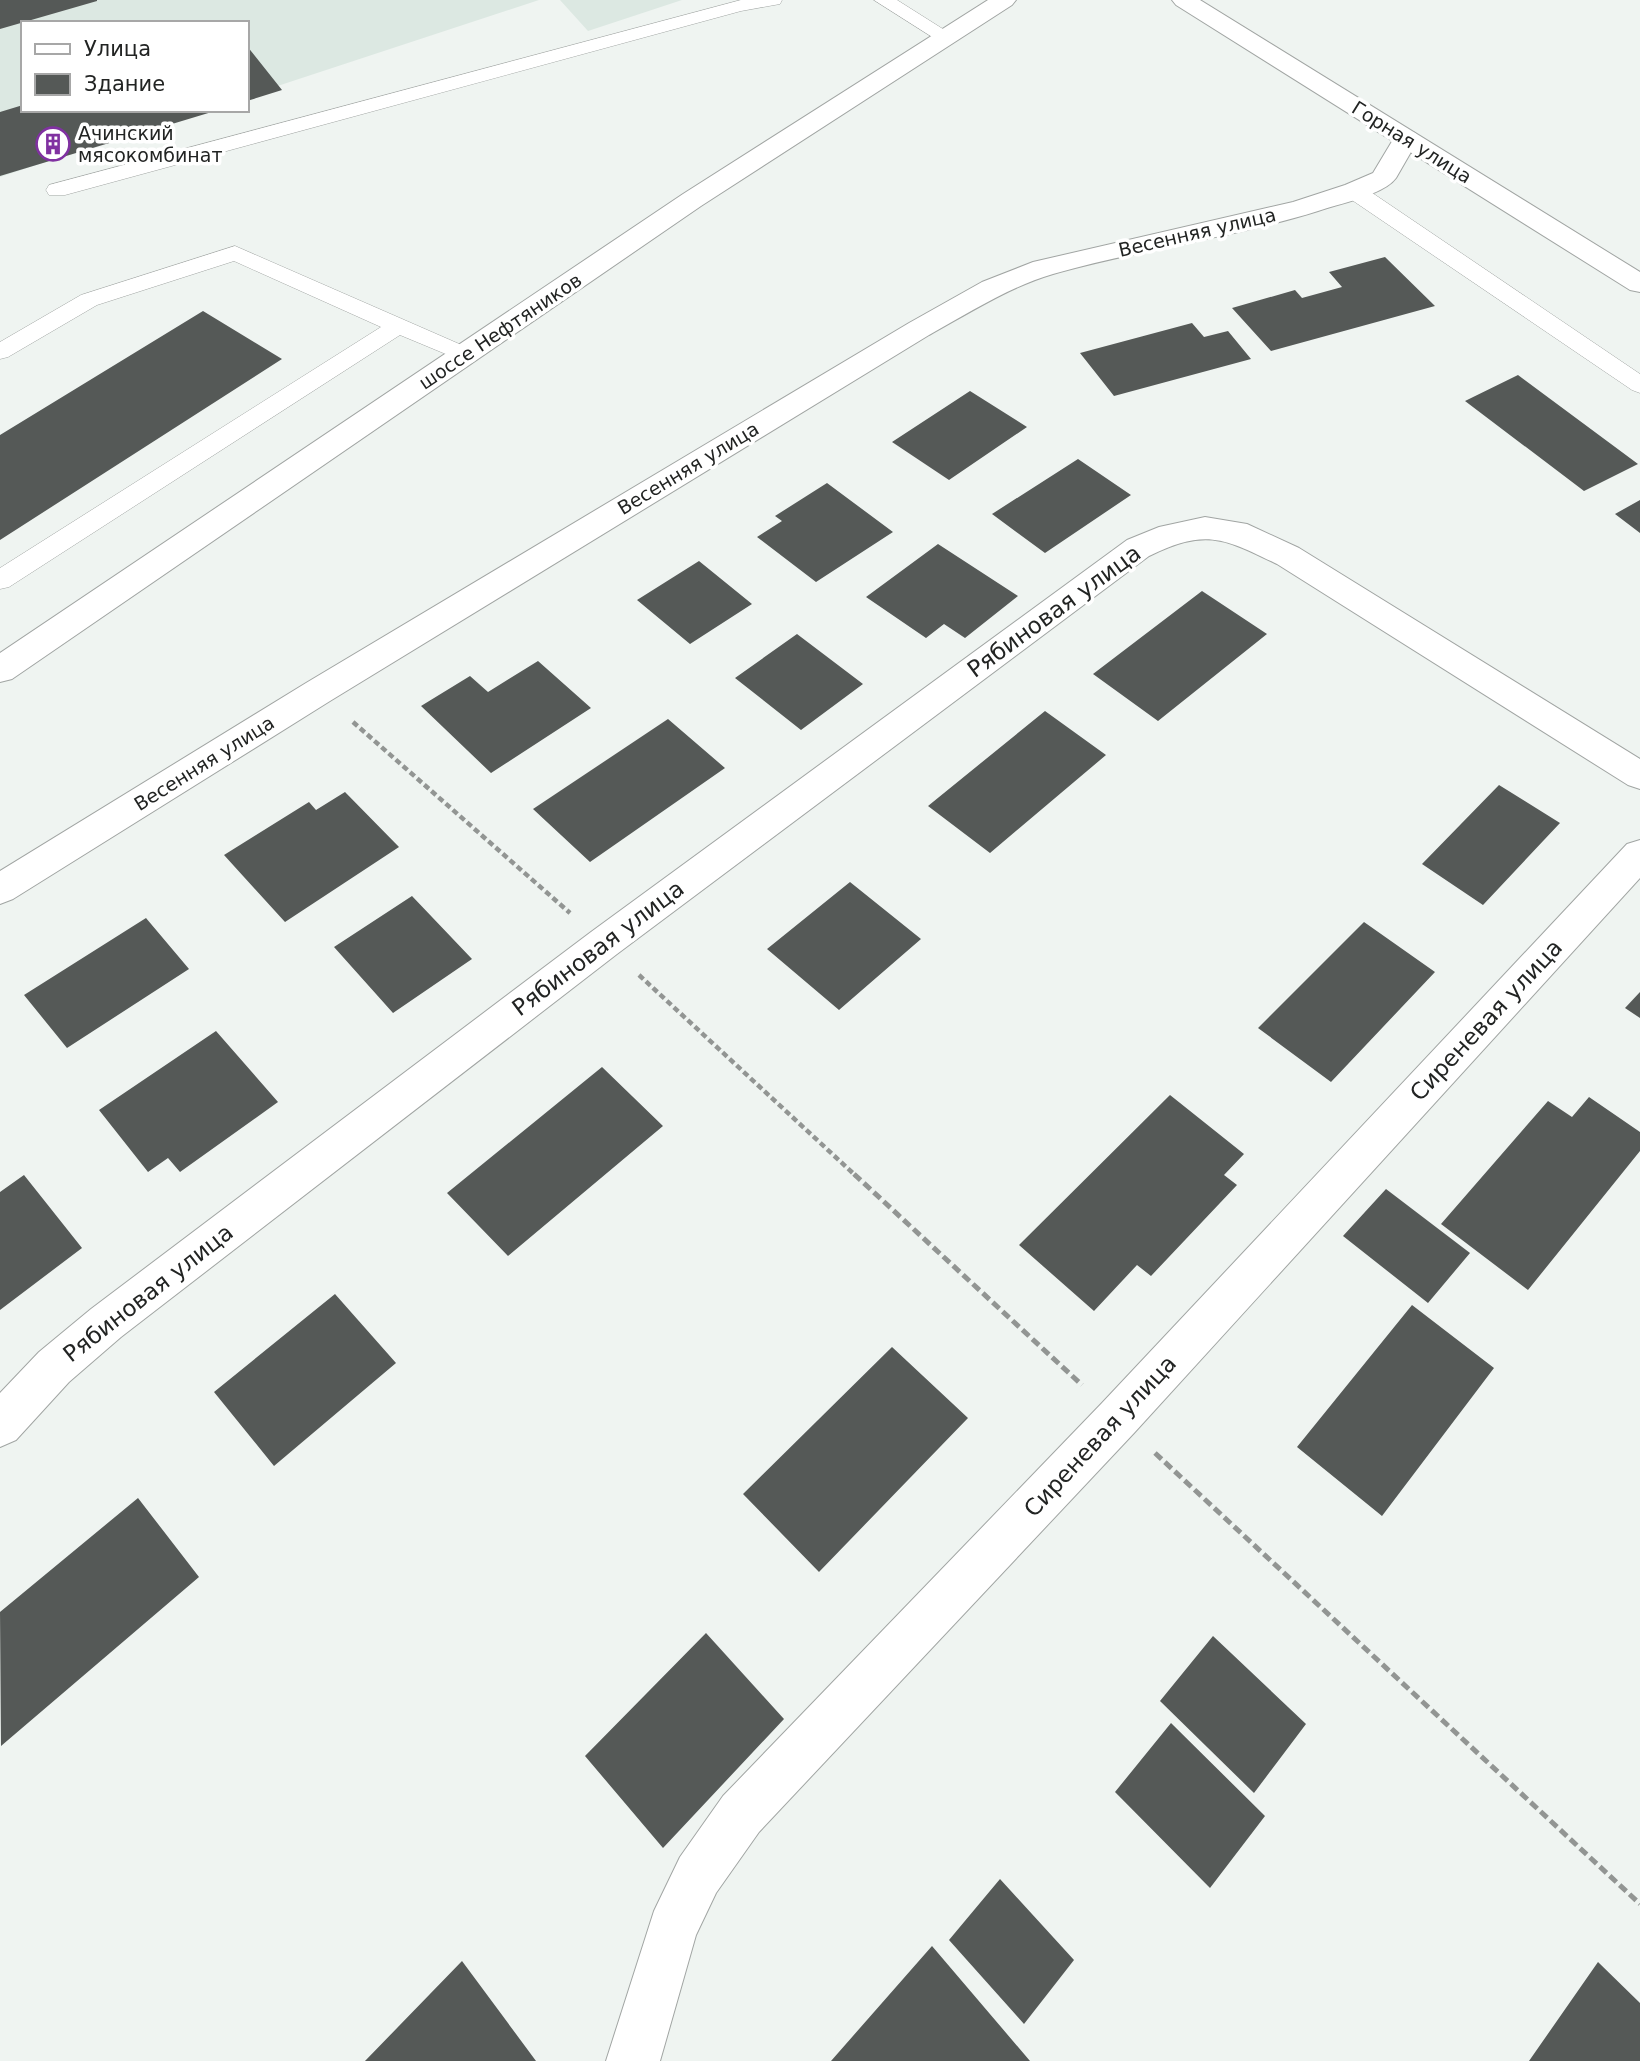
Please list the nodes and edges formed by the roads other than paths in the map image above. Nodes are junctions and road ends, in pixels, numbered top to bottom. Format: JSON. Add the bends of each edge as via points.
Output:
{"nodes":[{"id":1,"x":773,"y":0,"type":"edge"},
{"id":2,"x":884,"y":0,"type":"edge"},
{"id":3,"x":1004,"y":0,"type":"edge"},
{"id":4,"x":1184,"y":0,"type":"edge"},
{"id":5,"x":944,"y":36,"type":"junction"},
{"id":6,"x":1406,"y":138,"type":"junction"},
{"id":7,"x":57,"y":190,"type":"dead end"},
{"id":8,"x":1354,"y":191,"type":"junction"},
{"id":9,"x":1640,"y":284,"type":"edge"},
{"id":10,"x":400,"y":325,"type":"junction"},
{"id":11,"x":0,"y":352,"type":"edge"},
{"id":12,"x":465,"y":355,"type":"junction"},
{"id":13,"x":1640,"y":385,"type":"edge"},
{"id":14,"x":0,"y":580,"type":"edge"},
{"id":15,"x":0,"y":670,"type":"edge"},
{"id":16,"x":1640,"y":775,"type":"edge"},
{"id":17,"x":1640,"y":854,"type":"edge"},
{"id":18,"x":0,"y":890,"type":"edge"},
{"id":19,"x":0,"y":1425,"type":"edge"},
{"id":20,"x":633,"y":2061,"type":"edge"}],
"edges":[{"from":1,"to":7,"type":"lane"},
{"from":2,"to":5,"type":"lane"},
{"from":3,"to":5,"type":"street","name":"шоссе Нефтяников"},
{"from":4,"to":6,"type":"street","name":"Горная улица"},
{"from":5,"to":12,"type":"street","name":"шоссе Нефтяников"},
{"from":6,"to":8,"type":"street","name":"Весенняя улица","via":[[1383,178]]},
{"from":6,"to":9,"type":"street","name":"Горная улица"},
{"from":8,"to":13,"type":"lane"},
{"from":8,"to":18,"type":"street","name":"Весенняя улица","via":[[1300,208],[1043,268],[992,288],[318,692]]},
{"from":10,"to":11,"type":"lane","via":[[235,253],[89,300]]},
{"from":10,"to":12,"type":"lane"},
{"from":10,"to":14,"type":"lane"},
{"from":12,"to":15,"type":"street","name":"шоссе Нефтяников"},
{"from":16,"to":19,"type":"street","name":"Рябиновая улица","via":[[1288,556],[1228,530],[1162,536],[1138,548],[604,943],[106,1324],[54,1367]]},
{"from":17,"to":20,"type":"street","name":"Сиреневая улица","via":[[1118,1418],[741,1814],[698,1875],[672,1930]]}]}
